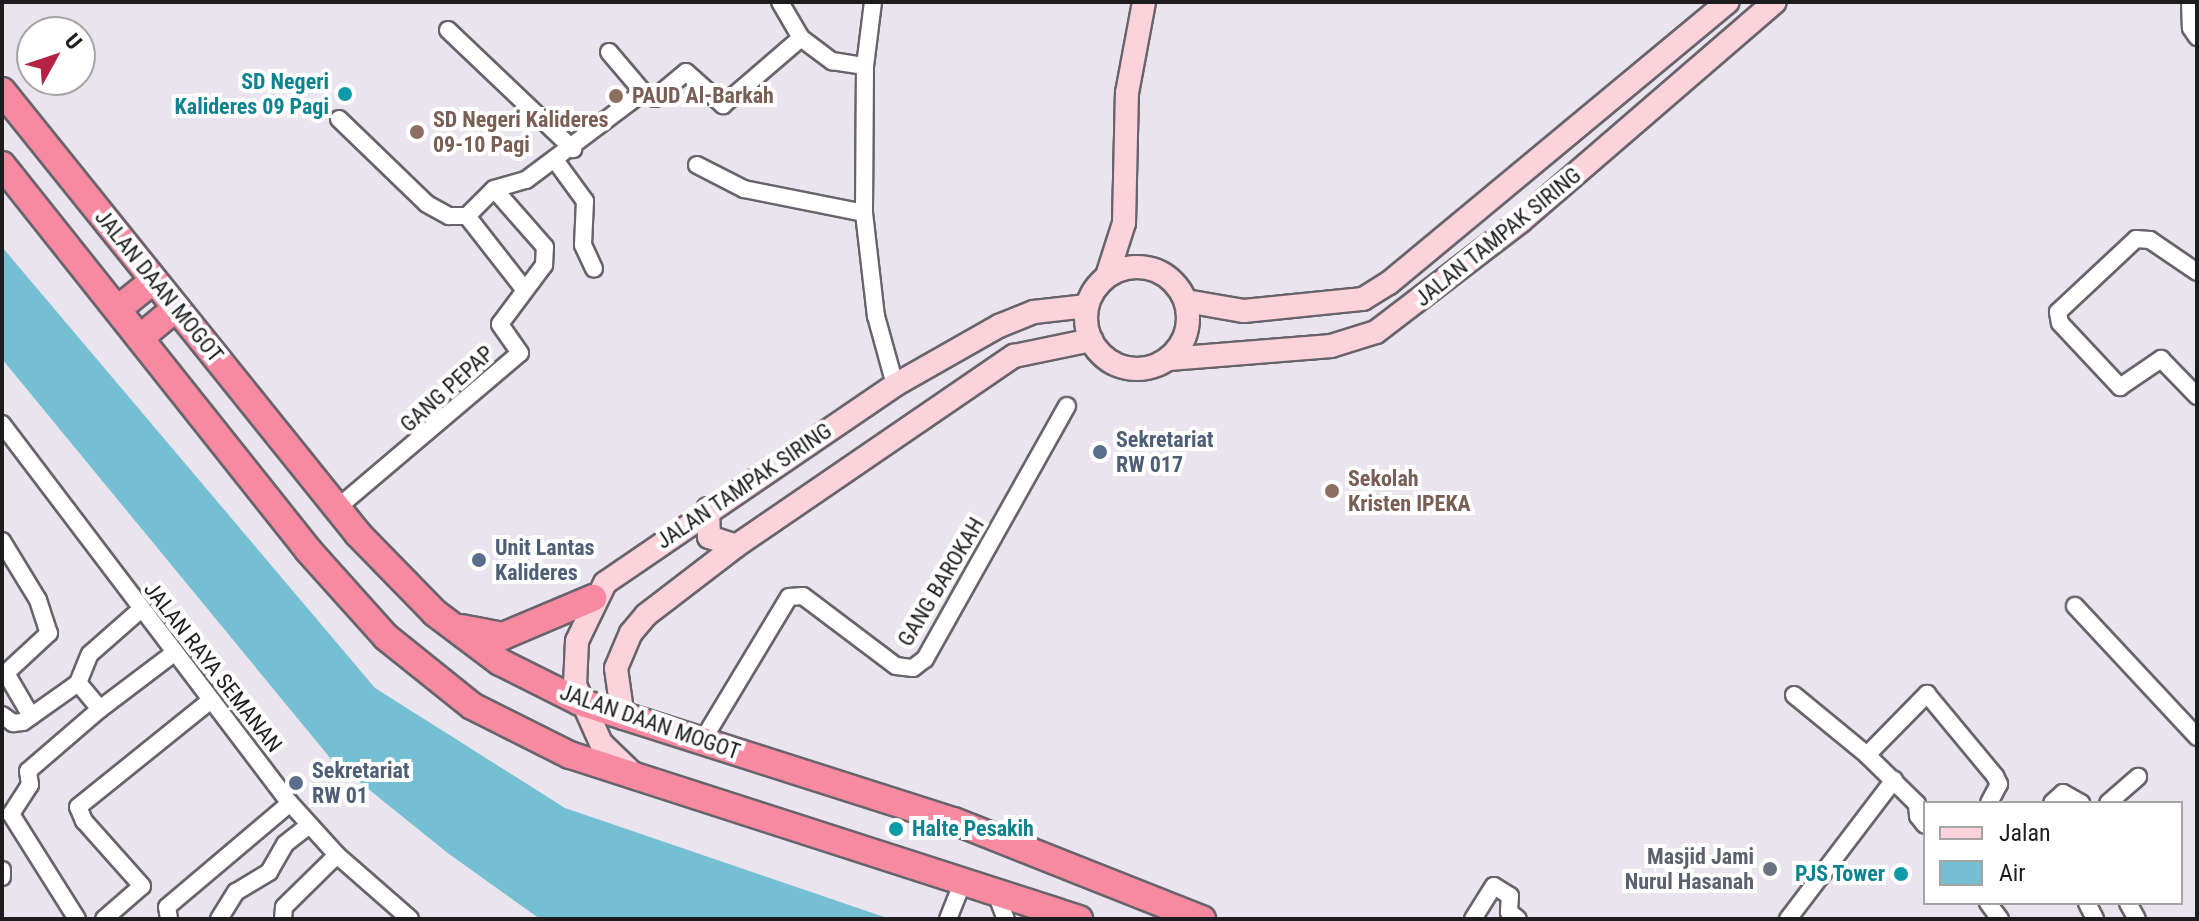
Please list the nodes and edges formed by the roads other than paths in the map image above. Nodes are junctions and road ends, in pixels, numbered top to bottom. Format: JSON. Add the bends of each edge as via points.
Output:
{"nodes":[{"id":1,"x":780,"y":2,"type":"edge"},
{"id":2,"x":873,"y":2,"type":"edge"},
{"id":3,"x":1144,"y":2,"type":"edge"},
{"id":4,"x":1727,"y":2,"type":"edge"},
{"id":5,"x":1775,"y":2,"type":"edge"},
{"id":6,"x":2189,"y":5,"type":"edge"},
{"id":7,"x":448,"y":30,"type":"dead end"},
{"id":8,"x":2197,"y":37,"type":"edge"},
{"id":9,"x":801,"y":38,"type":"junction"},
{"id":10,"x":609,"y":52,"type":"dead end"},
{"id":11,"x":865,"y":66,"type":"junction"},
{"id":12,"x":2,"y":91,"type":"edge"},
{"id":13,"x":643,"y":92,"type":"junction"},
{"id":14,"x":339,"y":119,"type":"dead end"},
{"id":15,"x":573,"y":149,"type":"junction"},
{"id":16,"x":555,"y":160,"type":"junction"},
{"id":17,"x":2,"y":165,"type":"edge"},
{"id":18,"x":697,"y":165,"type":"dead end"},
{"id":19,"x":494,"y":189,"type":"junction"},
{"id":20,"x":864,"y":213,"type":"junction"},
{"id":21,"x":467,"y":216,"type":"junction"},
{"id":22,"x":1124,"y":223,"type":"junction"},
{"id":23,"x":1143,"y":266,"type":"junction"},
{"id":24,"x":594,"y":269,"type":"dead end"},
{"id":25,"x":2197,"y":272,"type":"edge"},
{"id":26,"x":1107,"y":276,"type":"junction"},
{"id":27,"x":154,"y":280,"type":"junction"},
{"id":28,"x":524,"y":289,"type":"junction"},
{"id":29,"x":1186,"y":301,"type":"junction"},
{"id":30,"x":1087,"y":306,"type":"junction"},
{"id":31,"x":176,"y":308,"type":"junction"},
{"id":32,"x":118,"y":309,"type":"junction"},
{"id":33,"x":140,"y":338,"type":"junction"},
{"id":34,"x":1091,"y":340,"type":"junction"},
{"id":35,"x":1169,"y":359,"type":"junction"},
{"id":36,"x":895,"y":385,"type":"junction"},
{"id":37,"x":2197,"y":396,"type":"edge"},
{"id":38,"x":1067,"y":406,"type":"dead end"},
{"id":39,"x":2,"y":424,"type":"edge"},
{"id":40,"x":336,"y":509,"type":"junction"},
{"id":41,"x":708,"y":509,"type":"junction"},
{"id":42,"x":2,"y":541,"type":"edge"},
{"id":43,"x":736,"y":546,"type":"junction"},
{"id":44,"x":593,"y":598,"type":"junction"},
{"id":45,"x":2075,"y":606,"type":"dead end"},
{"id":46,"x":140,"y":610,"type":"junction"},
{"id":47,"x":446,"y":622,"type":"junction"},
{"id":48,"x":174,"y":653,"type":"junction"},
{"id":49,"x":78,"y":683,"type":"junction"},
{"id":50,"x":1794,"y":695,"type":"dead end"},
{"id":51,"x":211,"y":700,"type":"junction"},
{"id":52,"x":580,"y":702,"type":"junction"},
{"id":53,"x":100,"y":709,"type":"junction"},
{"id":54,"x":2,"y":715,"type":"edge"},
{"id":55,"x":31,"y":716,"type":"junction"},
{"id":56,"x":623,"y":718,"type":"junction"},
{"id":57,"x":2197,"y":737,"type":"edge"},
{"id":58,"x":701,"y":743,"type":"junction"},
{"id":59,"x":1867,"y":755,"type":"junction"},
{"id":60,"x":637,"y":777,"type":"junction"},
{"id":61,"x":2138,"y":777,"type":"dead end"},
{"id":62,"x":1894,"y":780,"type":"junction"},
{"id":63,"x":1990,"y":801,"type":"edge"},
{"id":64,"x":2054,"y":801,"type":"edge"},
{"id":65,"x":2077,"y":801,"type":"edge"},
{"id":66,"x":2110,"y":801,"type":"edge"},
{"id":67,"x":290,"y":803,"type":"junction"},
{"id":68,"x":1923,"y":822,"type":"edge"},
{"id":69,"x":309,"y":825,"type":"junction"},
{"id":70,"x":337,"y":855,"type":"junction"},
{"id":71,"x":2,"y":870,"type":"edge"},
{"id":72,"x":2,"y":877,"type":"edge"},
{"id":73,"x":964,"y":879,"type":"junction"},
{"id":74,"x":995,"y":890,"type":"junction"},
{"id":75,"x":77,"y":919,"type":"edge"},
{"id":76,"x":104,"y":919,"type":"edge"},
{"id":77,"x":169,"y":919,"type":"edge"},
{"id":78,"x":219,"y":919,"type":"edge"},
{"id":79,"x":283,"y":919,"type":"edge"},
{"id":80,"x":410,"y":919,"type":"edge"},
{"id":81,"x":948,"y":919,"type":"edge"},
{"id":82,"x":1006,"y":919,"type":"edge"},
{"id":83,"x":1076,"y":919,"type":"edge"},
{"id":84,"x":1202,"y":919,"type":"edge"},
{"id":85,"x":1473,"y":919,"type":"edge"},
{"id":86,"x":1518,"y":919,"type":"edge"},
{"id":87,"x":1788,"y":919,"type":"edge"}],
"edges":[{"from":1,"to":9,"type":"street"},
{"from":2,"to":11,"type":"street"},
{"from":3,"to":22,"type":"main road","via":[[1127,93]]},
{"from":4,"to":29,"type":"main road","name":"JALAN TAMPAK SIRING","via":[[1389,283],[1363,299],[1244,311]]},
{"from":5,"to":35,"type":"main road","name":"JALAN TAMPAK SIRING","via":[[1521,221],[1376,332],[1331,346]]},
{"from":6,"to":8,"type":"street"},
{"from":7,"to":15,"type":"street"},
{"from":9,"to":11,"type":"street","via":[[832,61]]},
{"from":9,"to":13,"type":"street","via":[[723,105],[686,72],[655,98]]},
{"from":10,"to":13,"type":"street"},
{"from":11,"to":20,"type":"street"},
{"from":12,"to":27,"type":"highway","name":"JALAN DAAN MOGOT"},
{"from":13,"to":15,"type":"street"},
{"from":14,"to":21,"type":"street","via":[[427,204],[449,216]]},
{"from":15,"to":16,"type":"street"},
{"from":16,"to":19,"type":"street","via":[[526,180]]},
{"from":16,"to":24,"type":"street","via":[[585,201],[583,245]]},
{"from":17,"to":32,"type":"highway","name":"JALAN DAAN MOGOT"},
{"from":18,"to":20,"type":"street","via":[[744,189]]},
{"from":19,"to":21,"type":"street"},
{"from":19,"to":28,"type":"street","via":[[545,247],[544,265]]},
{"from":20,"to":36,"type":"street","via":[[876,316]]},
{"from":21,"to":28,"type":"street"},
{"from":22,"to":23,"type":"main road"},
{"from":22,"to":26,"type":"main road"},
{"from":23,"to":26,"type":"main road"},
{"from":23,"to":29,"type":"main road","via":[[1170,278]]},
{"from":25,"to":37,"type":"street","via":[[2150,240],[2136,239],[2058,312],[2060,323],[2120,387],[2161,359]]},
{"from":26,"to":30,"type":"main road"},
{"from":27,"to":31,"type":"highway","name":"JALAN DAAN MOGOT"},
{"from":27,"to":32,"type":"highway"},
{"from":28,"to":40,"type":"street","name":"GANG PEPAP","via":[[500,324],[520,353]]},
{"from":29,"to":35,"type":"main road","via":[[1187,333]]},
{"from":30,"to":34,"type":"main road"},
{"from":30,"to":36,"type":"main road","name":"JALAN TAMPAK SIRING","via":[[1034,312],[999,326]]},
{"from":31,"to":33,"type":"highway"},
{"from":31,"to":40,"type":"highway","name":"JALAN DAAN MOGOT"},
{"from":32,"to":33,"type":"highway","name":"JALAN DAAN MOGOT"},
{"from":33,"to":60,"type":"highway","name":"JALAN DAAN MOGOT","via":[[308,550],[416,664],[514,732]]},
{"from":34,"to":35,"type":"main road","via":[[1116,365],[1134,370]]},
{"from":34,"to":43,"type":"main road","name":"JALAN TAMPAK SIRING","via":[[1014,356]]},
{"from":36,"to":41,"type":"main road","name":"JALAN TAMPAK SIRING"},
{"from":38,"to":58,"type":"street","name":"GANG BAROKAH","via":[[925,659],[913,668],[896,666],[803,596],[789,597]]},
{"from":39,"to":46,"type":"street","name":"JALAN RAYA SEMANAN"},
{"from":40,"to":47,"type":"highway","name":"JALAN DAAN MOGOT"},
{"from":41,"to":43,"type":"main road","via":[[709,537]]},
{"from":41,"to":44,"type":"main road","name":"JALAN TAMPAK SIRING","via":[[617,573]]},
{"from":42,"to":55,"type":"street","via":[[38,600],[49,633],[6,673]]},
{"from":43,"to":56,"type":"main road","name":"JALAN TAMPAK SIRING","via":[[631,633],[616,668]]},
{"from":44,"to":47,"type":"highway","via":[[503,636]]},
{"from":44,"to":52,"type":"main road","name":"JALAN TAMPAK SIRING","via":[[573,663]]},
{"from":45,"to":57,"type":"street"},
{"from":46,"to":48,"type":"street","name":"JALAN RAYA SEMANAN"},
{"from":46,"to":49,"type":"street","via":[[91,652]]},
{"from":47,"to":52,"type":"highway","name":"JALAN DAAN MOGOT","via":[[500,662]]},
{"from":48,"to":51,"type":"street","name":"JALAN RAYA SEMANAN"},
{"from":48,"to":53,"type":"street"},
{"from":49,"to":53,"type":"street"},
{"from":49,"to":55,"type":"street"},
{"from":50,"to":59,"type":"street"},
{"from":51,"to":67,"type":"street","name":"JALAN RAYA SEMANAN"},
{"from":51,"to":76,"type":"street","via":[[78,807],[142,886]]},
{"from":52,"to":56,"type":"highway","name":"JALAN DAAN MOGOT"},
{"from":52,"to":60,"type":"main road","name":"JALAN TAMPAK SIRING","via":[[601,743]]},
{"from":53,"to":75,"type":"street","via":[[28,771],[27,793],[11,814]]},
{"from":54,"to":55,"type":"street","via":[[13,723]]},
{"from":56,"to":58,"type":"highway","name":"JALAN DAAN MOGOT"},
{"from":58,"to":84,"type":"highway","name":"JALAN DAAN MOGOT","via":[[954,821]]},
{"from":59,"to":62,"type":"street"},
{"from":59,"to":63,"type":"street","via":[[1927,694],[1995,776],[1999,784]]},
{"from":60,"to":73,"type":"highway","name":"JALAN DAAN MOGOT"},
{"from":61,"to":66,"type":"street"},
{"from":62,"to":68,"type":"street","via":[[1917,804]]},
{"from":62,"to":87,"type":"street"},
{"from":64,"to":65,"type":"street","via":[[2063,793]]},
{"from":67,"to":69,"type":"street","name":"JALAN RAYA SEMANAN"},
{"from":67,"to":77,"type":"street","via":[[167,907]]},
{"from":69,"to":70,"type":"street","name":"JALAN RAYA SEMANAN"},
{"from":69,"to":78,"type":"street","via":[[285,844],[269,872],[236,892]]},
{"from":70,"to":79,"type":"street","via":[[284,907]]},
{"from":70,"to":80,"type":"street","name":"JALAN RAYA SEMANAN"},
{"from":71,"to":72,"type":"street"},
{"from":73,"to":74,"type":"highway","name":"JALAN DAAN MOGOT"},
{"from":73,"to":81,"type":"street"},
{"from":74,"to":82,"type":"street"},
{"from":74,"to":83,"type":"highway","name":"JALAN DAAN MOGOT"},
{"from":85,"to":86,"type":"street","via":[[1494,886],[1510,896],[1509,912]]}]}
